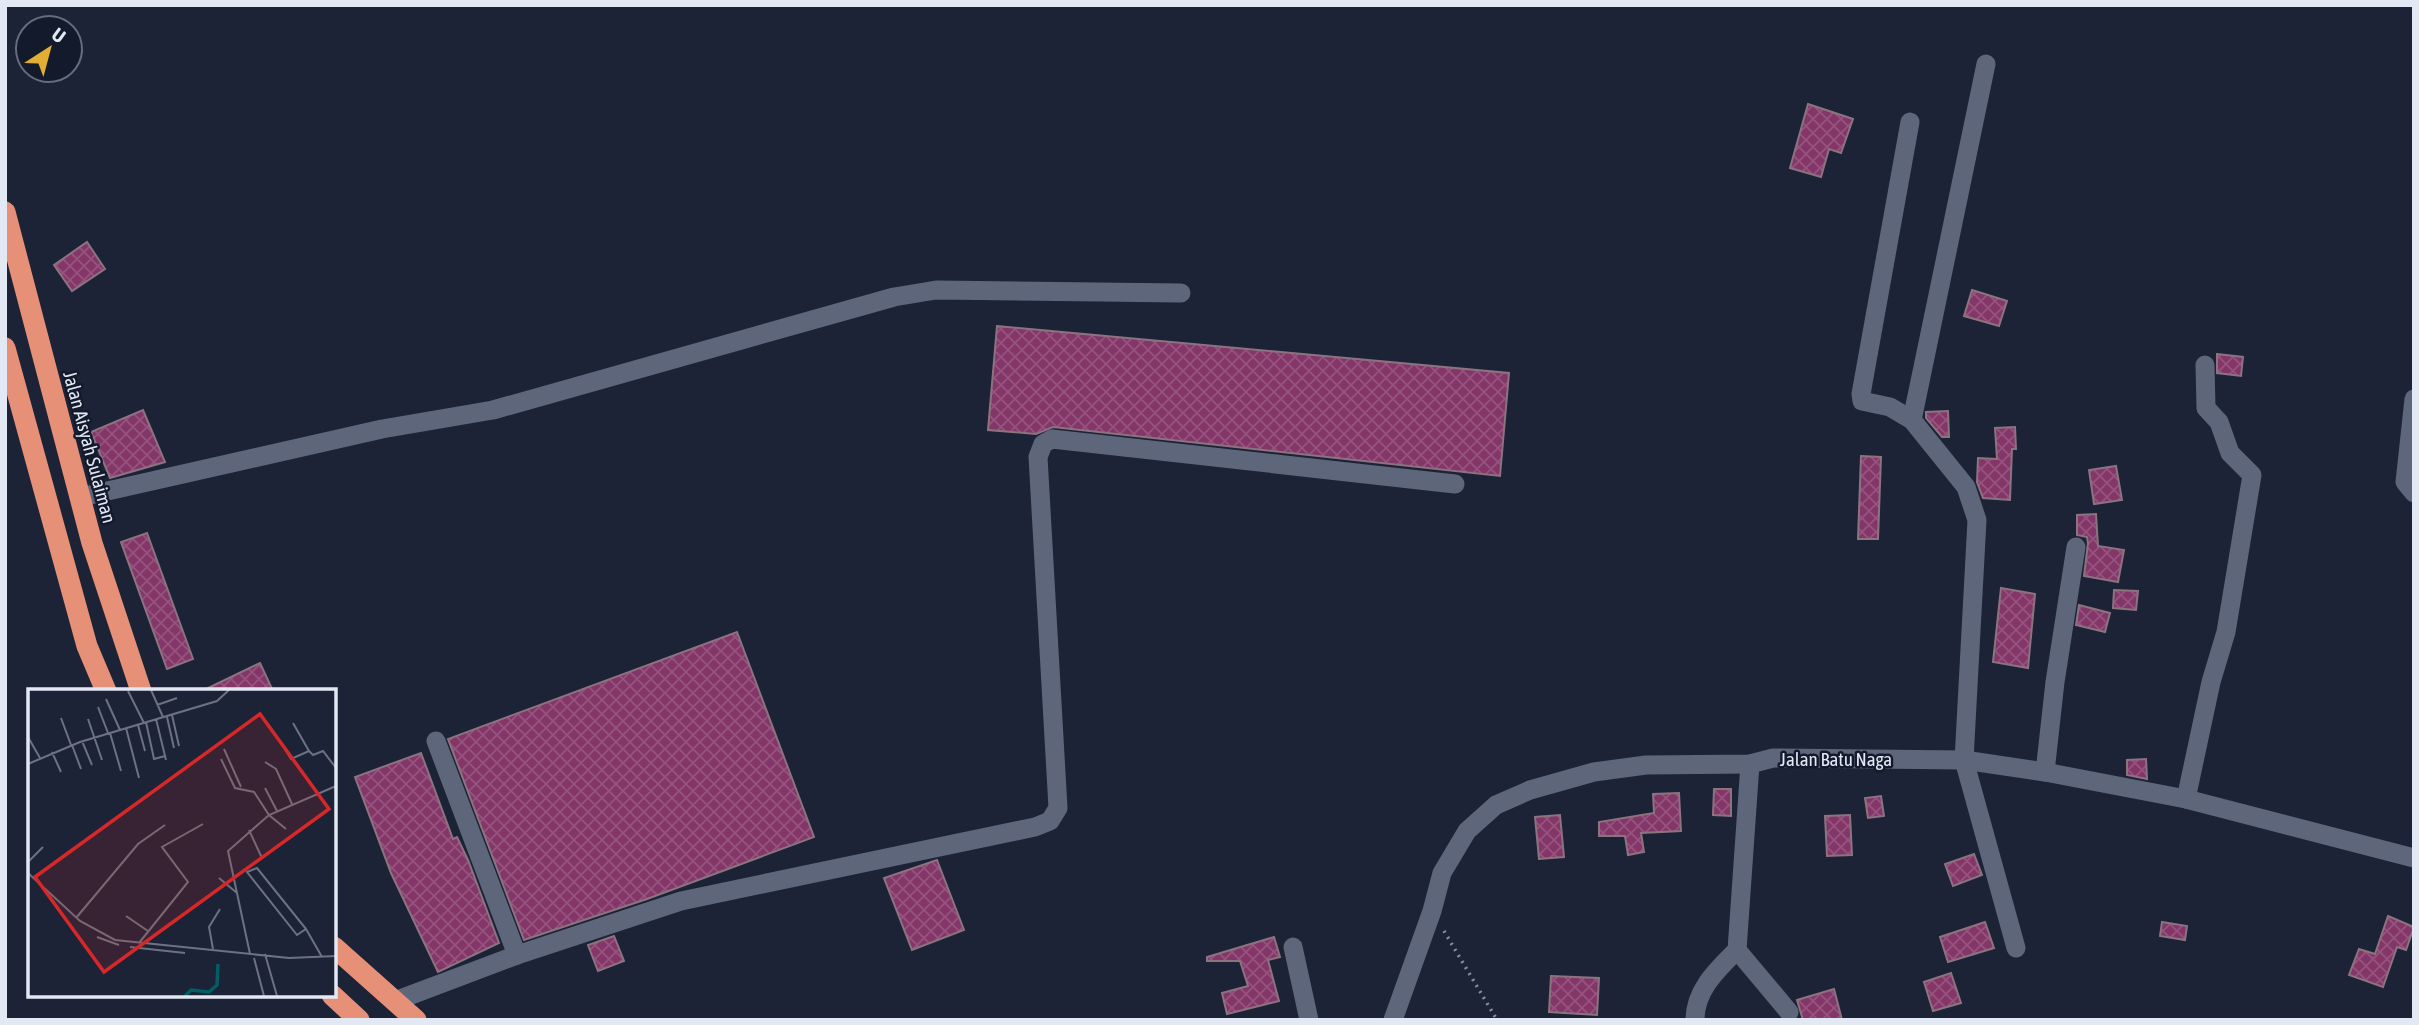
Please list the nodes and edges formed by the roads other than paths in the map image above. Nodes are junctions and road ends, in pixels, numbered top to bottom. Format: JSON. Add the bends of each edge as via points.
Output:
{"nodes":[{"id":1,"x":1986,"y":64,"type":"dead end"},
{"id":2,"x":1910,"y":121,"type":"dead end"},
{"id":3,"x":5,"y":212,"type":"edge"},
{"id":4,"x":1181,"y":293,"type":"dead end"},
{"id":5,"x":5,"y":348,"type":"edge"},
{"id":6,"x":2205,"y":365,"type":"dead end"},
{"id":7,"x":2414,"y":399,"type":"edge"},
{"id":8,"x":1912,"y":419,"type":"junction"},
{"id":9,"x":1455,"y":484,"type":"dead end"},
{"id":10,"x":2414,"y":493,"type":"edge"},
{"id":11,"x":81,"y":497,"type":"junction"},
{"id":12,"x":2076,"y":547,"type":"dead end"},
{"id":13,"x":105,"y":689,"type":"edge"},
{"id":14,"x":140,"y":689,"type":"edge"},
{"id":15,"x":436,"y":741,"type":"dead end"},
{"id":16,"x":1964,"y":760,"type":"junction"},
{"id":17,"x":1750,"y":764,"type":"junction"},
{"id":18,"x":2045,"y":772,"type":"junction"},
{"id":19,"x":2186,"y":799,"type":"junction"},
{"id":20,"x":2414,"y":858,"type":"edge"},
{"id":21,"x":1293,"y":947,"type":"dead end"},
{"id":22,"x":2016,"y":948,"type":"dead end"},
{"id":23,"x":336,"y":949,"type":"edge"},
{"id":24,"x":1737,"y":950,"type":"junction"},
{"id":25,"x":517,"y":955,"type":"junction"},
{"id":26,"x":334,"y":997,"type":"edge"},
{"id":27,"x":395,"y":1001,"type":"junction"},
{"id":28,"x":1788,"y":1012,"type":"dead end"},
{"id":29,"x":359,"y":1020,"type":"edge"},
{"id":30,"x":416,"y":1020,"type":"edge"},
{"id":31,"x":1309,"y":1020,"type":"edge"},
{"id":32,"x":1393,"y":1020,"type":"edge"},
{"id":33,"x":1695,"y":1020,"type":"edge"}],
"edges":[{"from":1,"to":8,"type":"street"},
{"from":2,"to":8,"type":"street","via":[[1861,394],[1863,401],[1890,407]]},
{"from":3,"to":11,"type":"highway","name":"Jalan Aisyah Sulaiman"},
{"from":4,"to":11,"type":"street","via":[[936,290],[894,297],[493,410],[382,429]]},
{"from":5,"to":13,"type":"highway","via":[[87,646]]},
{"from":6,"to":19,"type":"street","via":[[2206,408],[2220,422],[2230,453],[2252,475],[2226,632]]},
{"from":7,"to":10,"type":"street","via":[[2405,482]]},
{"from":8,"to":16,"type":"street","via":[[1966,487],[1978,520]]},
{"from":9,"to":25,"type":"street","via":[[1052,439],[1043,444],[1038,457],[1058,808],[1050,821],[681,901]]},
{"from":11,"to":14,"type":"highway","name":"Jalan Aisyah Sulaiman"},
{"from":12,"to":18,"type":"street"},
{"from":15,"to":25,"type":"street"},
{"from":16,"to":17,"type":"street","name":"Jalan Batu Naga","via":[[1773,758]]},
{"from":16,"to":18,"type":"street","name":"Jalan Batu Naga"},
{"from":16,"to":22,"type":"street"},
{"from":17,"to":24,"type":"street"},
{"from":17,"to":32,"type":"street","name":"Jalan Batu Naga","via":[[1646,765],[1594,772],[1496,805],[1467,831],[1442,873]]},
{"from":18,"to":19,"type":"street","name":"Jalan Batu Naga"},
{"from":19,"to":20,"type":"street","name":"Jalan Batu Naga"},
{"from":21,"to":31,"type":"street"},
{"from":23,"to":27,"type":"highway"},
{"from":24,"to":28,"type":"street"},
{"from":24,"to":33,"type":"street","via":[[1715,971],[1695,1003]]},
{"from":25,"to":27,"type":"street"},
{"from":26,"to":29,"type":"highway"},
{"from":27,"to":30,"type":"highway"}]}
